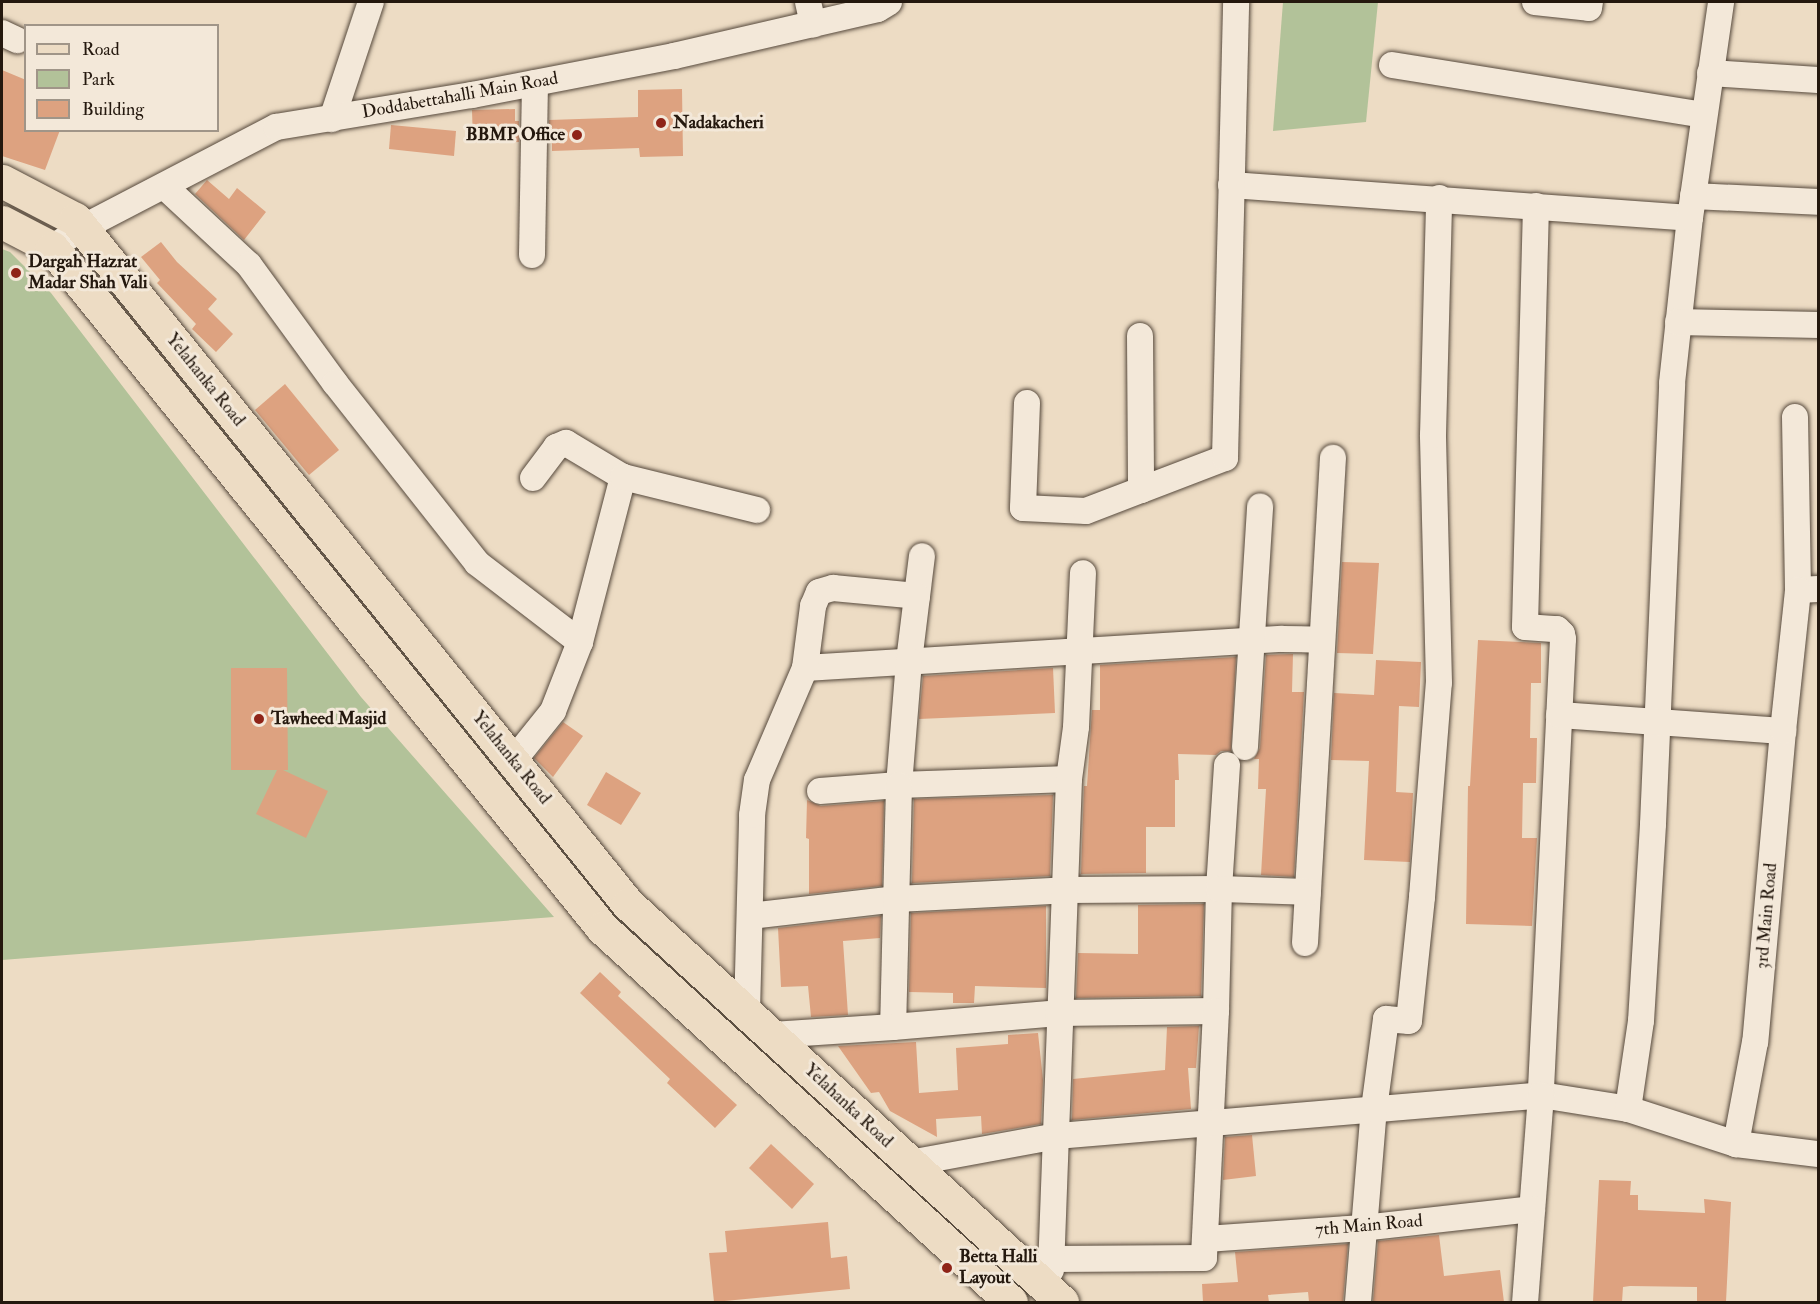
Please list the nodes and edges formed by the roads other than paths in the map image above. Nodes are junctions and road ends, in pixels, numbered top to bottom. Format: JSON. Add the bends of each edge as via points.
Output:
{"nodes":[{"id":1,"x":371,"y":2,"type":"edge"},
{"id":2,"x":889,"y":2,"type":"edge"},
{"id":3,"x":1236,"y":2,"type":"edge"},
{"id":4,"x":1535,"y":2,"type":"edge"},
{"id":5,"x":1590,"y":2,"type":"edge"},
{"id":6,"x":1721,"y":2,"type":"edge"},
{"id":7,"x":810,"y":13,"type":"edge"},
{"id":8,"x":1392,"y":65,"type":"dead end"},
{"id":9,"x":1710,"y":74,"type":"junction"},
{"id":10,"x":1818,"y":80,"type":"edge"},
{"id":11,"x":535,"y":83,"type":"junction"},
{"id":12,"x":1704,"y":115,"type":"junction"},
{"id":13,"x":332,"y":119,"type":"junction"},
{"id":14,"x":2,"y":181,"type":"edge"},
{"id":15,"x":1231,"y":185,"type":"junction"},
{"id":16,"x":164,"y":186,"type":"junction"},
{"id":17,"x":1439,"y":198,"type":"junction"},
{"id":18,"x":1818,"y":202,"type":"edge"},
{"id":19,"x":1536,"y":206,"type":"junction"},
{"id":20,"x":1692,"y":207,"type":"junction"},
{"id":21,"x":2,"y":222,"type":"edge"},
{"id":22,"x":82,"y":228,"type":"junction"},
{"id":23,"x":52,"y":248,"type":"junction"},
{"id":24,"x":532,"y":255,"type":"dead end"},
{"id":25,"x":1678,"y":322,"type":"junction"},
{"id":26,"x":1818,"y":325,"type":"edge"},
{"id":27,"x":1140,"y":336,"type":"dead end"},
{"id":28,"x":1027,"y":403,"type":"dead end"},
{"id":29,"x":1795,"y":417,"type":"dead end"},
{"id":30,"x":1333,"y":458,"type":"dead end"},
{"id":31,"x":623,"y":477,"type":"junction"},
{"id":32,"x":533,"y":478,"type":"dead end"},
{"id":33,"x":1141,"y":490,"type":"junction"},
{"id":34,"x":1260,"y":506,"type":"dead end"},
{"id":35,"x":757,"y":510,"type":"dead end"},
{"id":36,"x":922,"y":556,"type":"dead end"},
{"id":37,"x":1083,"y":573,"type":"dead end"},
{"id":38,"x":1808,"y":590,"type":"edge"},
{"id":39,"x":917,"y":596,"type":"junction"},
{"id":40,"x":1321,"y":640,"type":"junction"},
{"id":41,"x":580,"y":642,"type":"junction"},
{"id":42,"x":1253,"y":642,"type":"junction"},
{"id":43,"x":1081,"y":651,"type":"junction"},
{"id":44,"x":909,"y":661,"type":"junction"},
{"id":45,"x":805,"y":668,"type":"junction"},
{"id":46,"x":1559,"y":715,"type":"junction"},
{"id":47,"x":1656,"y":720,"type":"junction"},
{"id":48,"x":1783,"y":731,"type":"junction"},
{"id":49,"x":1245,"y":747,"type":"dead end"},
{"id":50,"x":513,"y":761,"type":"junction"},
{"id":51,"x":1227,"y":765,"type":"dead end"},
{"id":52,"x":1068,"y":779,"type":"junction"},
{"id":53,"x":899,"y":785,"type":"junction"},
{"id":54,"x":820,"y":791,"type":"dead end"},
{"id":55,"x":1219,"y":889,"type":"junction"},
{"id":56,"x":1066,"y":890,"type":"junction"},
{"id":57,"x":1308,"y":892,"type":"junction"},
{"id":58,"x":897,"y":899,"type":"junction"},
{"id":59,"x":750,"y":916,"type":"junction"},
{"id":60,"x":1305,"y":944,"type":"dead end"},
{"id":61,"x":1216,"y":1011,"type":"junction"},
{"id":62,"x":747,"y":1012,"type":"junction"},
{"id":63,"x":1058,"y":1012,"type":"junction"},
{"id":64,"x":893,"y":1027,"type":"junction"},
{"id":65,"x":772,"y":1035,"type":"junction"},
{"id":66,"x":1541,"y":1095,"type":"junction"},
{"id":67,"x":1374,"y":1109,"type":"junction"},
{"id":68,"x":1628,"y":1109,"type":"junction"},
{"id":69,"x":1211,"y":1124,"type":"junction"},
{"id":70,"x":1057,"y":1136,"type":"junction"},
{"id":71,"x":1736,"y":1144,"type":"junction"},
{"id":72,"x":1818,"y":1154,"type":"edge"},
{"id":73,"x":910,"y":1163,"type":"junction"},
{"id":74,"x":1532,"y":1209,"type":"junction"},
{"id":75,"x":1363,"y":1228,"type":"junction"},
{"id":76,"x":1206,"y":1239,"type":"junction"},
{"id":77,"x":1048,"y":1288,"type":"edge"},
{"id":78,"x":1011,"y":1302,"type":"edge"},
{"id":79,"x":1358,"y":1302,"type":"edge"},
{"id":80,"x":1525,"y":1302,"type":"edge"}],
"edges":[{"from":1,"to":13,"type":"street"},
{"from":2,"to":7,"type":"street","name":"Doddabettahalli Main Road","via":[[878,9]]},
{"from":3,"to":15,"type":"street"},
{"from":4,"to":5,"type":"street","via":[[1589,8]]},
{"from":6,"to":9,"type":"street"},
{"from":7,"to":11,"type":"street","name":"Doddabettahalli Main Road","via":[[674,56]]},
{"from":8,"to":12,"type":"street"},
{"from":9,"to":10,"type":"street"},
{"from":9,"to":12,"type":"street"},
{"from":11,"to":13,"type":"street","name":"Doddabettahalli Main Road"},
{"from":11,"to":24,"type":"street"},
{"from":12,"to":20,"type":"street"},
{"from":13,"to":16,"type":"street","name":"Doddabettahalli Main Road","via":[[276,127]]},
{"from":14,"to":22,"type":"main road","name":"Yelahanka Road","via":[[75,219]]},
{"from":15,"to":17,"type":"street"},
{"from":15,"to":33,"type":"street","via":[[1225,458]]},
{"from":16,"to":22,"type":"street","name":"Doddabettahalli Main Road"},
{"from":16,"to":41,"type":"street","via":[[249,265],[335,383],[477,563]]},
{"from":17,"to":19,"type":"street"},
{"from":17,"to":67,"type":"street","via":[[1433,435],[1440,683],[1408,1021],[1386,1019]]},
{"from":18,"to":20,"type":"street"},
{"from":19,"to":20,"type":"street"},
{"from":19,"to":46,"type":"street","via":[[1525,627],[1557,629],[1562,634]]},
{"from":20,"to":25,"type":"street"},
{"from":21,"to":23,"type":"main road","name":"Yelahanka Road"},
{"from":22,"to":23,"type":"street","name":"Doddabettahalli Main Road"},
{"from":22,"to":50,"type":"main road","name":"Yelahanka Road"},
{"from":23,"to":78,"type":"main road","name":"Yelahanka Road","via":[[602,928]]},
{"from":25,"to":26,"type":"street"},
{"from":25,"to":47,"type":"street"},
{"from":27,"to":33,"type":"street"},
{"from":28,"to":33,"type":"street","via":[[1023,508],[1086,511]]},
{"from":29,"to":38,"type":"street","name":"3rd Main Road"},
{"from":30,"to":40,"type":"street"},
{"from":31,"to":32,"type":"street","via":[[566,443],[556,447]]},
{"from":31,"to":35,"type":"street"},
{"from":31,"to":41,"type":"street"},
{"from":34,"to":42,"type":"street"},
{"from":36,"to":39,"type":"street"},
{"from":37,"to":43,"type":"street"},
{"from":38,"to":48,"type":"street","name":"3rd Main Road"},
{"from":39,"to":44,"type":"street"},
{"from":39,"to":45,"type":"street","via":[[833,588],[819,592],[813,606]]},
{"from":40,"to":42,"type":"street"},
{"from":40,"to":57,"type":"street"},
{"from":41,"to":50,"type":"street","via":[[553,711]]},
{"from":42,"to":43,"type":"street"},
{"from":42,"to":49,"type":"street"},
{"from":43,"to":44,"type":"street"},
{"from":43,"to":52,"type":"street"},
{"from":44,"to":45,"type":"street"},
{"from":44,"to":53,"type":"street"},
{"from":45,"to":59,"type":"street","via":[[757,780],[752,815]]},
{"from":46,"to":47,"type":"street"},
{"from":46,"to":66,"type":"street"},
{"from":47,"to":48,"type":"street"},
{"from":47,"to":68,"type":"street","via":[[1641,1021]]},
{"from":48,"to":71,"type":"street","name":"3rd Main Road","via":[[1755,1042]]},
{"from":50,"to":62,"type":"main road","name":"Yelahanka Road","via":[[628,904]]},
{"from":51,"to":55,"type":"street"},
{"from":52,"to":53,"type":"street"},
{"from":52,"to":56,"type":"street"},
{"from":53,"to":54,"type":"street"},
{"from":53,"to":58,"type":"street"},
{"from":55,"to":56,"type":"street"},
{"from":55,"to":57,"type":"street"},
{"from":55,"to":61,"type":"street"},
{"from":56,"to":58,"type":"street"},
{"from":56,"to":63,"type":"street"},
{"from":57,"to":60,"type":"street"},
{"from":58,"to":59,"type":"street"},
{"from":58,"to":64,"type":"street"},
{"from":59,"to":62,"type":"street"},
{"from":61,"to":63,"type":"street"},
{"from":61,"to":69,"type":"street"},
{"from":62,"to":65,"type":"main road","name":"Yelahanka Road"},
{"from":63,"to":64,"type":"street"},
{"from":63,"to":70,"type":"street"},
{"from":64,"to":65,"type":"street"},
{"from":65,"to":73,"type":"main road","name":"Yelahanka Road"},
{"from":66,"to":67,"type":"street"},
{"from":66,"to":68,"type":"street"},
{"from":66,"to":74,"type":"street"},
{"from":67,"to":69,"type":"street"},
{"from":67,"to":75,"type":"street"},
{"from":68,"to":71,"type":"street"},
{"from":69,"to":70,"type":"street"},
{"from":69,"to":76,"type":"street"},
{"from":70,"to":73,"type":"street"},
{"from":70,"to":77,"type":"street"},
{"from":71,"to":72,"type":"street"},
{"from":73,"to":77,"type":"main road","name":"Yelahanka Road"},
{"from":74,"to":75,"type":"street","name":"7th Main Road"},
{"from":74,"to":80,"type":"street"},
{"from":75,"to":76,"type":"street","name":"7th Main Road"},
{"from":75,"to":79,"type":"street"},
{"from":76,"to":77,"type":"street","via":[[1204,1258]]}]}
